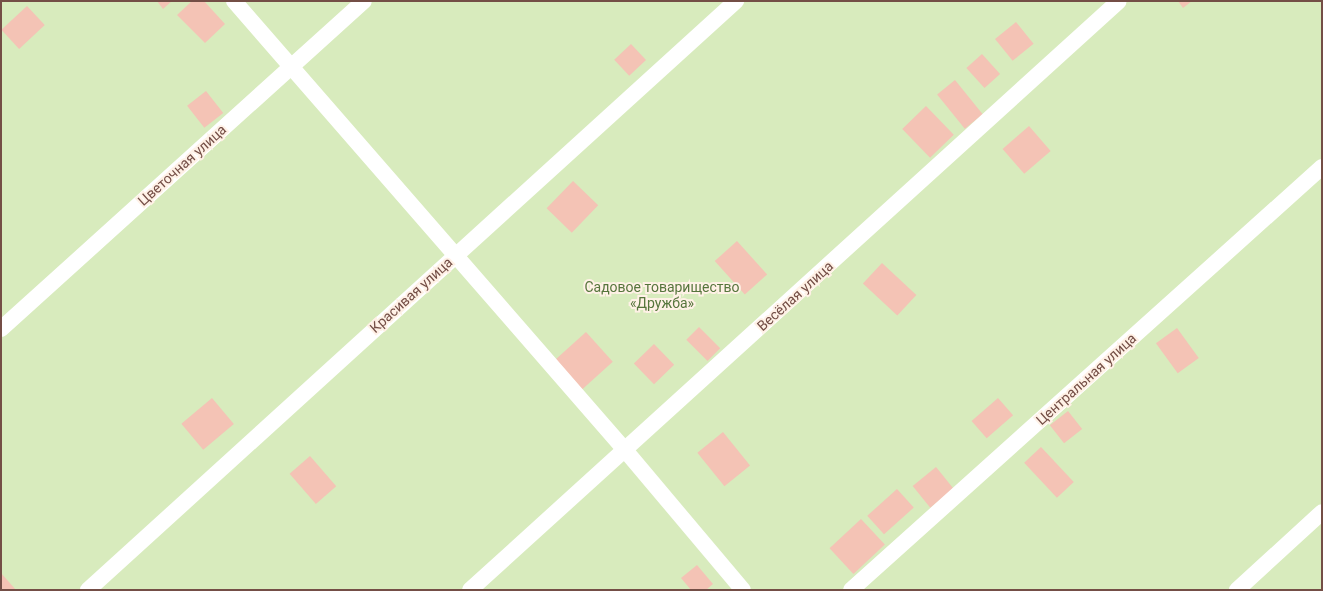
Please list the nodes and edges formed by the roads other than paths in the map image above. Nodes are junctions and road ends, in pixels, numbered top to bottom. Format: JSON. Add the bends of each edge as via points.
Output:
{"nodes":[{"id":1,"x":234,"y":1,"type":"edge"},
{"id":2,"x":364,"y":1,"type":"edge"},
{"id":3,"x":736,"y":1,"type":"edge"},
{"id":4,"x":1119,"y":1,"type":"edge"},
{"id":5,"x":290,"y":67,"type":"junction"},
{"id":6,"x":1322,"y":167,"type":"edge"},
{"id":7,"x":456,"y":254,"type":"junction"},
{"id":8,"x":1,"y":329,"type":"edge"},
{"id":9,"x":625,"y":450,"type":"junction"},
{"id":10,"x":1322,"y":512,"type":"edge"},
{"id":11,"x":88,"y":590,"type":"edge"},
{"id":12,"x":470,"y":590,"type":"edge"},
{"id":13,"x":743,"y":590,"type":"edge"},
{"id":14,"x":851,"y":590,"type":"edge"},
{"id":15,"x":1237,"y":590,"type":"edge"}],
"edges":[{"from":1,"to":5,"type":"street"},
{"from":2,"to":5,"type":"street","name":"Цветочная улица"},
{"from":3,"to":7,"type":"street","name":"Красивая улица"},
{"from":4,"to":9,"type":"street","name":"Весёлая улица"},
{"from":5,"to":7,"type":"street"},
{"from":5,"to":8,"type":"street","name":"Цветочная улица"},
{"from":6,"to":14,"type":"street","name":"Центральная улица"},
{"from":7,"to":9,"type":"street"},
{"from":7,"to":11,"type":"street","name":"Красивая улица"},
{"from":9,"to":12,"type":"street","name":"Весёлая улица"},
{"from":9,"to":13,"type":"street"},
{"from":10,"to":15,"type":"street"}]}
